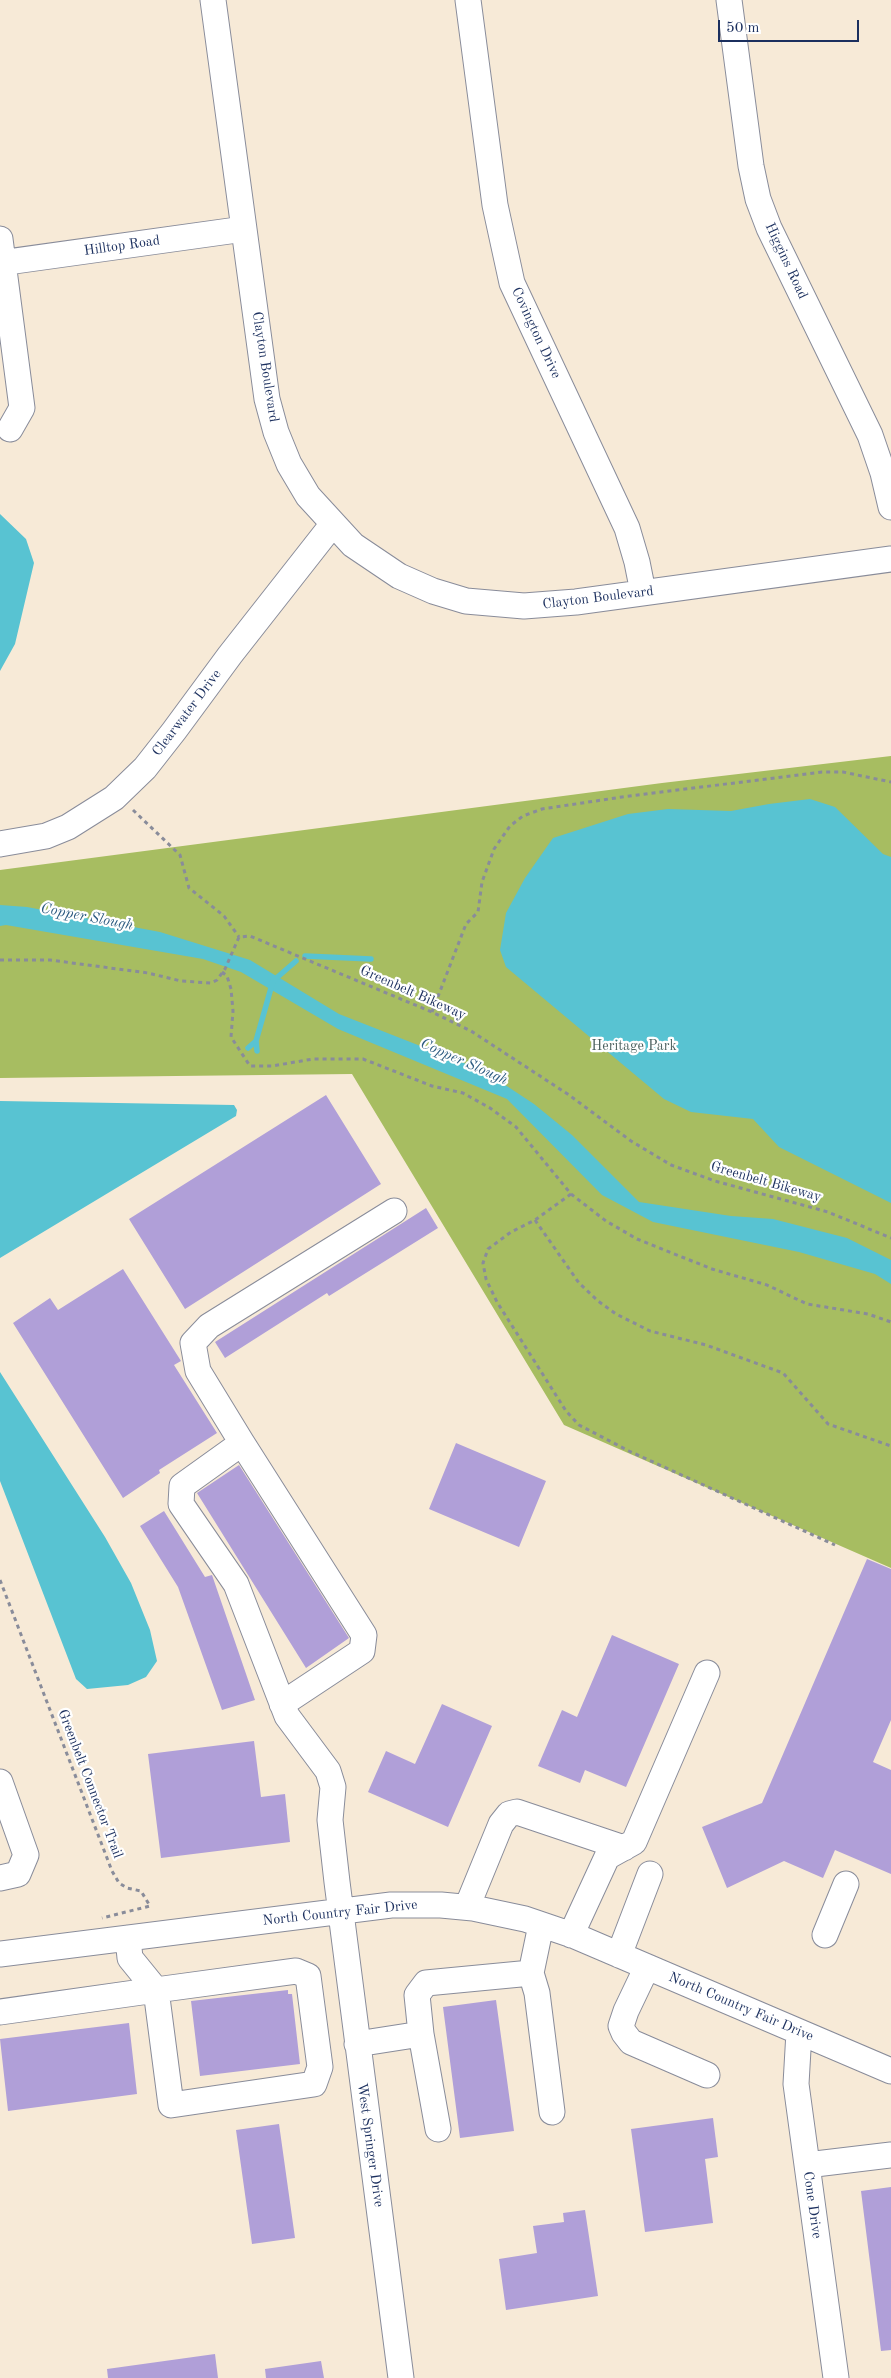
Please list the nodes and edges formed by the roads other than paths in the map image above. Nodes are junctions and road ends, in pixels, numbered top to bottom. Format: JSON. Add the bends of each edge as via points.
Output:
{"nodes":[{"id":1,"x":213,"y":0,"type":"edge"},
{"id":2,"x":468,"y":0,"type":"edge"},
{"id":3,"x":729,"y":0,"type":"edge"},
{"id":4,"x":244,"y":229,"type":"junction"},
{"id":5,"x":1,"y":255,"type":"edge"},
{"id":6,"x":10,"y":430,"type":"dead end"},
{"id":7,"x":891,"y":507,"type":"edge"},
{"id":8,"x":332,"y":525,"type":"junction"},
{"id":9,"x":891,"y":559,"type":"edge"},
{"id":10,"x":643,"y":592,"type":"junction"},
{"id":11,"x":0,"y":844,"type":"edge"},
{"id":12,"x":394,"y":1211,"type":"dead end"},
{"id":13,"x":242,"y":1443,"type":"junction"},
{"id":14,"x":707,"y":1673,"type":"dead end"},
{"id":15,"x":282,"y":1704,"type":"junction"},
{"id":16,"x":0,"y":1782,"type":"edge"},
{"id":17,"x":5,"y":1811,"type":"edge"},
{"id":18,"x":624,"y":1848,"type":"junction"},
{"id":19,"x":650,"y":1874,"type":"dead end"},
{"id":20,"x":0,"y":1878,"type":"edge"},
{"id":21,"x":846,"y":1884,"type":"dead end"},
{"id":22,"x":467,"y":1907,"type":"junction"},
{"id":23,"x":341,"y":1911,"type":"junction"},
{"id":24,"x":541,"y":1925,"type":"junction"},
{"id":25,"x":571,"y":1935,"type":"junction"},
{"id":26,"x":826,"y":1935,"type":"dead end"},
{"id":27,"x":128,"y":1938,"type":"junction"},
{"id":28,"x":0,"y":1954,"type":"edge"},
{"id":29,"x":619,"y":1955,"type":"junction"},
{"id":30,"x":647,"y":1967,"type":"junction"},
{"id":31,"x":531,"y":1973,"type":"junction"},
{"id":32,"x":156,"y":1990,"type":"junction"},
{"id":33,"x":0,"y":2012,"type":"edge"},
{"id":34,"x":800,"y":2032,"type":"junction"},
{"id":35,"x":422,"y":2034,"type":"junction"},
{"id":36,"x":357,"y":2044,"type":"junction"},
{"id":37,"x":891,"y":2071,"type":"edge"},
{"id":38,"x":707,"y":2075,"type":"dead end"},
{"id":39,"x":552,"y":2112,"type":"dead end"},
{"id":40,"x":438,"y":2129,"type":"dead end"},
{"id":41,"x":891,"y":2155,"type":"edge"},
{"id":42,"x":807,"y":2165,"type":"junction"},
{"id":43,"x":401,"y":2378,"type":"edge"},
{"id":44,"x":836,"y":2378,"type":"edge"}],
"edges":[{"from":1,"to":4,"type":"street","name":"Clayton Boulevard"},
{"from":2,"to":10,"type":"street","name":"Covington Drive","via":[[495,204],[512,283],[627,528]]},
{"from":3,"to":7,"type":"street","name":"Higgins Road","via":[[758,199],[768,228],[870,435]]},
{"from":4,"to":5,"type":"street","name":"Hilltop Road"},
{"from":4,"to":8,"type":"street","name":"Clayton Boulevard","via":[[267,399],[276,432],[289,464],[308,496]]},
{"from":5,"to":6,"type":"street","via":[[22,408]]},
{"from":8,"to":10,"type":"street","name":"Clayton Boulevard","via":[[353,545],[399,576],[466,601],[524,606]]},
{"from":8,"to":11,"type":"street","name":"Clearwater Drive","via":[[151,760],[114,798],[68,828],[46,836]]},
{"from":9,"to":10,"type":"street","name":"Clayton Boulevard"},
{"from":12,"to":13,"type":"street","via":[[209,1326],[193,1343],[198,1371]]},
{"from":13,"to":15,"type":"street","name":"West Springer Drive","via":[[182,1486],[182,1504],[236,1584]]},
{"from":13,"to":15,"type":"street","via":[[364,1635],[362,1651]]},
{"from":14,"to":18,"type":"street","via":[[634,1842]]},
{"from":15,"to":23,"type":"street","name":"West Springer Drive","via":[[287,1716],[328,1771],[333,1787],[330,1820]]},
{"from":16,"to":17,"type":"street"},
{"from":17,"to":20,"type":"street","via":[[26,1855],[18,1874]]},
{"from":18,"to":22,"type":"street","via":[[516,1812],[509,1814],[501,1824]]},
{"from":18,"to":25,"type":"street","via":[[607,1857]]},
{"from":19,"to":29,"type":"street"},
{"from":21,"to":26,"type":"street"},
{"from":22,"to":23,"type":"street","name":"North Country Fair Drive","via":[[391,1906]]},
{"from":22,"to":24,"type":"street","name":"North Country Fair Drive"},
{"from":23,"to":27,"type":"street","name":"North Country Fair Drive"},
{"from":23,"to":36,"type":"street","name":"West Springer Drive"},
{"from":24,"to":25,"type":"street","name":"North Country Fair Drive"},
{"from":24,"to":31,"type":"street"},
{"from":25,"to":29,"type":"street","name":"North Country Fair Drive"},
{"from":27,"to":28,"type":"street","name":"North Country Fair Drive"},
{"from":27,"to":32,"type":"street","via":[[130,1958]]},
{"from":29,"to":30,"type":"street","name":"North Country Fair Drive"},
{"from":30,"to":34,"type":"street","name":"North Country Fair Drive"},
{"from":30,"to":38,"type":"street","via":[[626,2011],[621,2026],[624,2033],[631,2042]]},
{"from":31,"to":35,"type":"street","via":[[426,1983],[417,1994]]},
{"from":31,"to":39,"type":"street"},
{"from":32,"to":32,"type":"street","via":[[296,1971],[308,1976],[320,2068],[314,2084],[171,2105]]},
{"from":32,"to":33,"type":"street"},
{"from":34,"to":37,"type":"street","name":"North Country Fair Drive"},
{"from":34,"to":42,"type":"street","name":"Cone Drive","via":[[795,2066]]},
{"from":35,"to":36,"type":"street"},
{"from":35,"to":40,"type":"street"},
{"from":36,"to":43,"type":"street","name":"West Springer Drive"},
{"from":41,"to":42,"type":"street"},
{"from":42,"to":44,"type":"street","name":"Cone Drive"}]}
